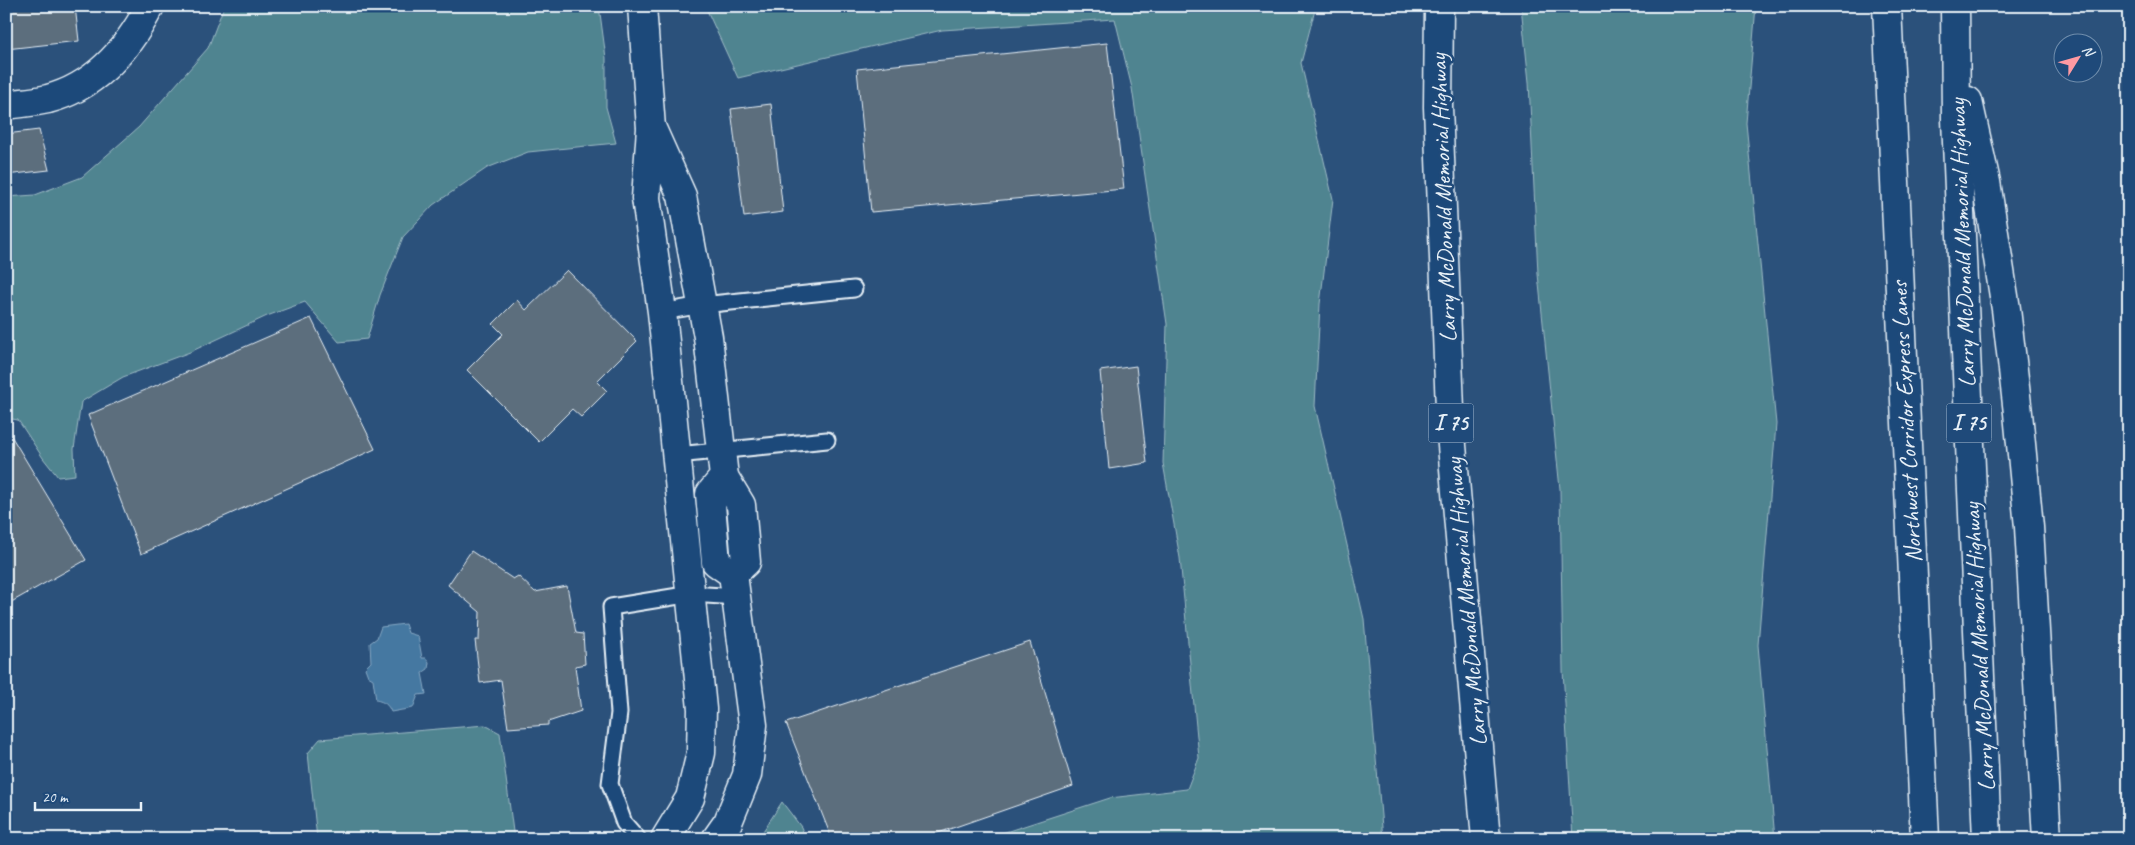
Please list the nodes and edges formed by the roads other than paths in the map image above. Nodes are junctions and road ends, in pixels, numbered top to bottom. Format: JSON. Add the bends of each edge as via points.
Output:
{"nodes":[{"id":1,"x":150,"y":6,"type":"edge"},
{"id":2,"x":642,"y":6,"type":"edge"},
{"id":3,"x":1439,"y":6,"type":"edge"},
{"id":4,"x":1886,"y":6,"type":"edge"},
{"id":5,"x":1955,"y":6,"type":"edge"},
{"id":6,"x":1955,"y":47,"type":"junction"},
{"id":7,"x":6,"y":104,"type":"edge"},
{"id":8,"x":651,"y":128,"type":"junction"},
{"id":9,"x":854,"y":289,"type":"dead end"},
{"id":10,"x":702,"y":306,"type":"junction"},
{"id":11,"x":662,"y":312,"type":"junction"},
{"id":12,"x":827,"y":440,"type":"dead end"},
{"id":13,"x":676,"y":455,"type":"junction"},
{"id":14,"x":723,"y":464,"type":"junction"},
{"id":15,"x":735,"y":585,"type":"junction"},
{"id":16,"x":691,"y":594,"type":"junction"},
{"id":17,"x":638,"y":839,"type":"edge"},
{"id":18,"x":666,"y":839,"type":"edge"},
{"id":19,"x":716,"y":839,"type":"edge"},
{"id":20,"x":1486,"y":839,"type":"edge"},
{"id":21,"x":1925,"y":839,"type":"edge"},
{"id":22,"x":1987,"y":839,"type":"edge"},
{"id":23,"x":2047,"y":839,"type":"edge"}],
"edges":[{"from":1,"to":7,"type":"main road","via":[[134,36],[112,63],[84,84],[49,98]]},
{"from":2,"to":8,"type":"main road"},
{"from":3,"to":20,"type":"main road","name":"Larry McDonald Memorial Highway","number":"I 75","via":[[1438,108],[1451,434]]},
{"from":4,"to":21,"type":"main road","name":"Northwest Corridor Express Lanes"},
{"from":5,"to":6,"type":"main road","name":"Larry McDonald Memorial Highway","number":"I 75"},
{"from":6,"to":22,"type":"main road","name":"Larry McDonald Memorial Highway","number":"I 75"},
{"from":6,"to":23,"type":"main road","via":[[1986,182],[2006,309],[2029,527]]},
{"from":8,"to":10,"type":"main road","via":[[682,196]]},
{"from":8,"to":11,"type":"main road","via":[[646,198]]},
{"from":9,"to":10,"type":"lane"},
{"from":10,"to":11,"type":"lane"},
{"from":10,"to":14,"type":"main road"},
{"from":11,"to":13,"type":"main road"},
{"from":12,"to":14,"type":"lane"},
{"from":13,"to":14,"type":"lane"},
{"from":13,"to":16,"type":"main road"},
{"from":14,"to":15,"type":"main road","via":[[710,494],[714,543],[716,562]]},
{"from":15,"to":16,"type":"lane"},
{"from":15,"to":19,"type":"main road","via":[[753,725],[747,775],[728,822]]},
{"from":16,"to":17,"type":"lane","via":[[611,607],[619,713],[610,784],[624,823]]},
{"from":16,"to":18,"type":"main road","via":[[702,709],[702,753],[690,798]]}]}
